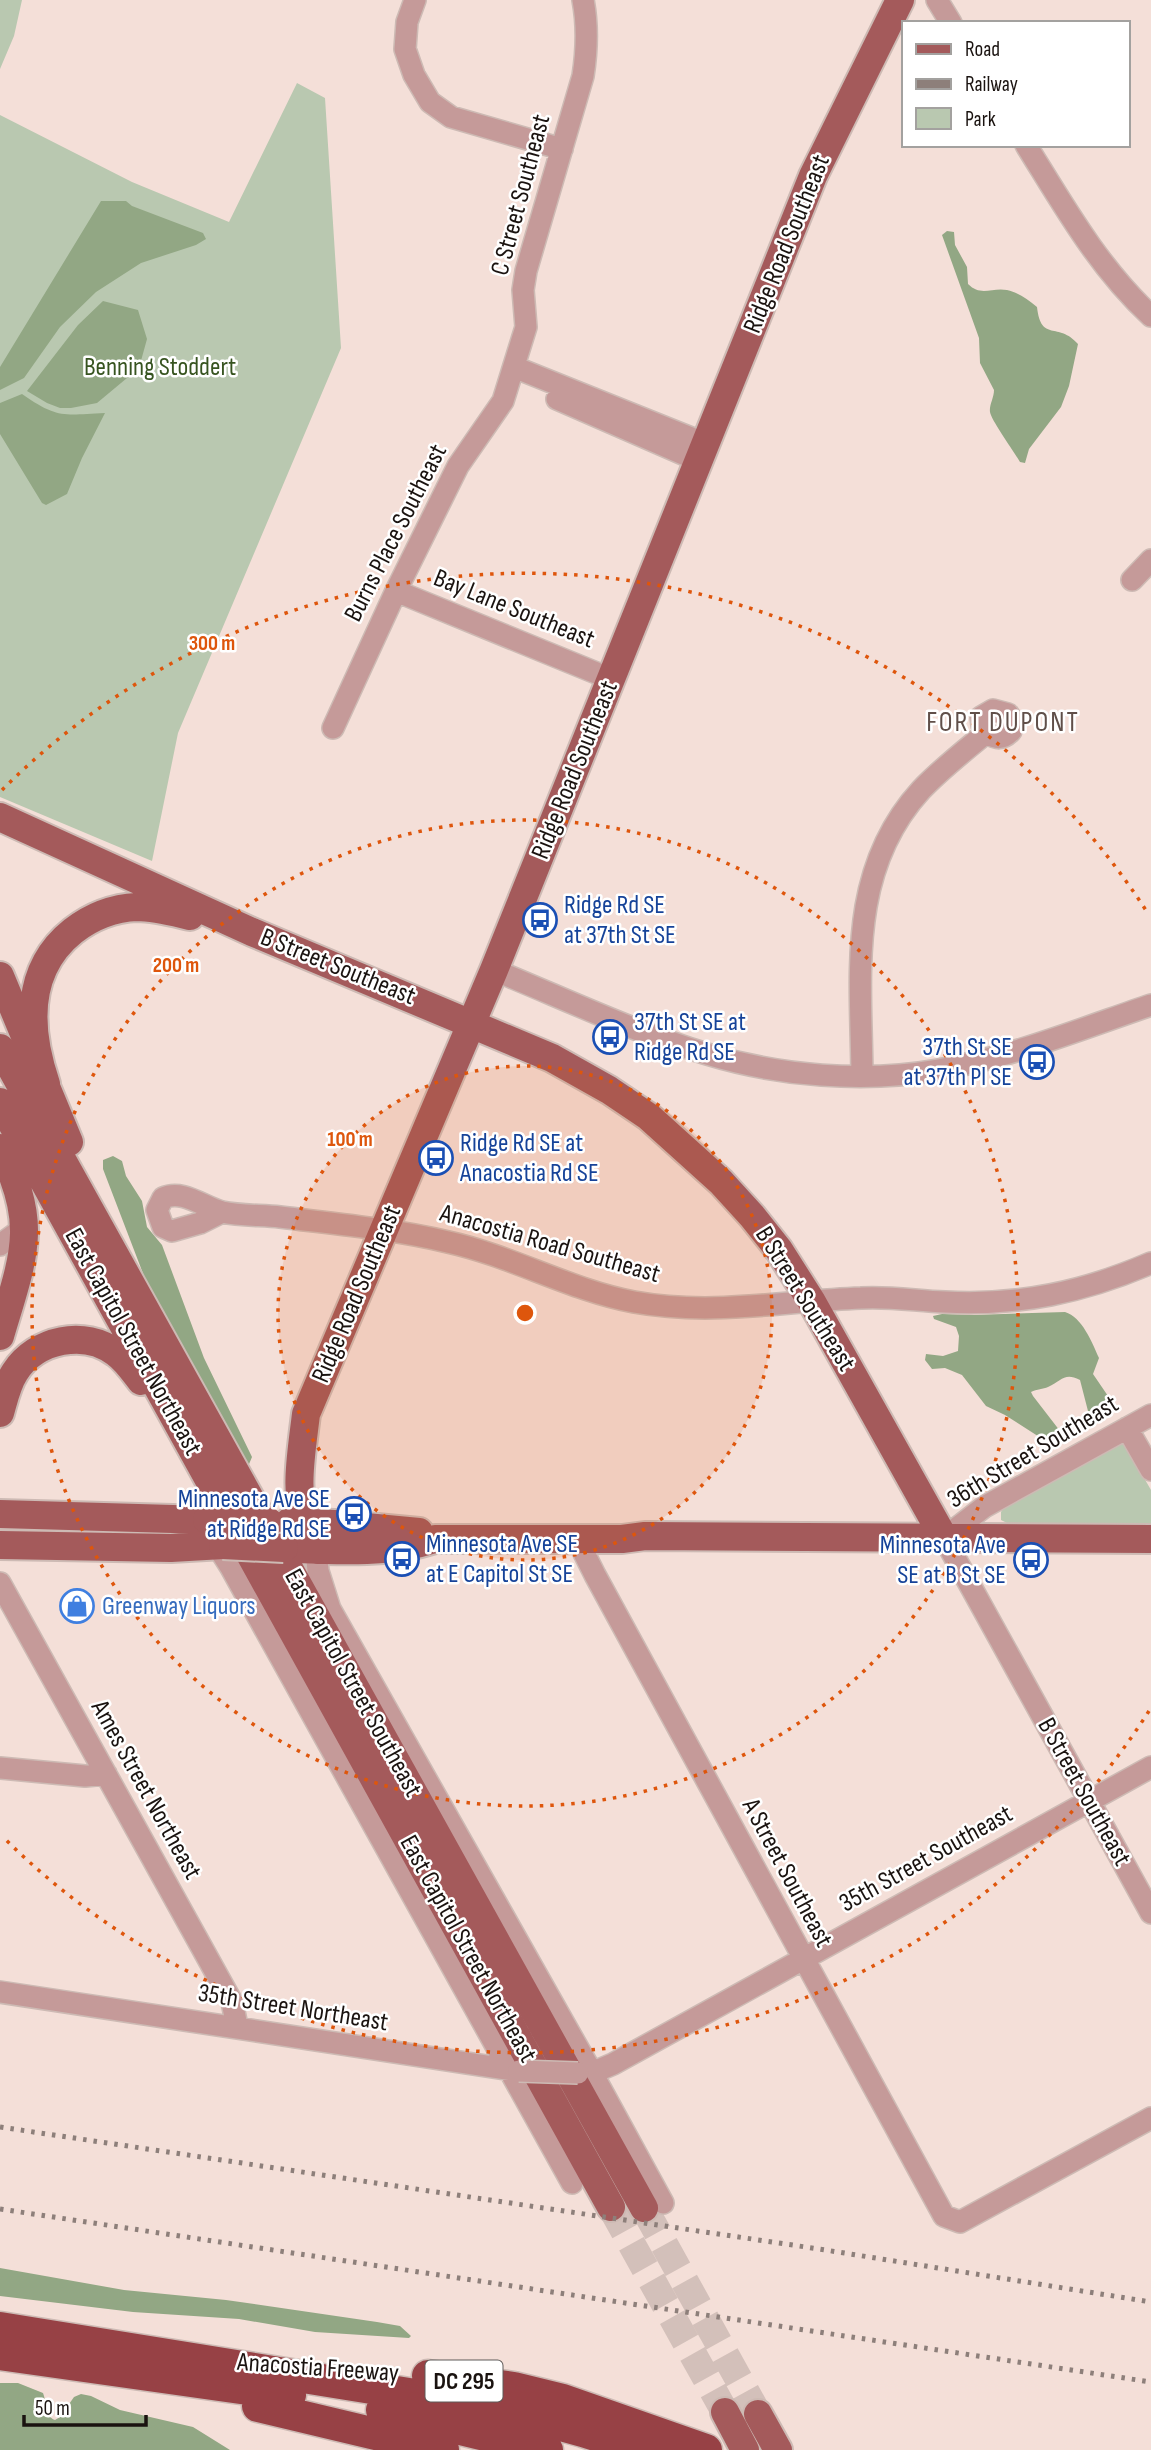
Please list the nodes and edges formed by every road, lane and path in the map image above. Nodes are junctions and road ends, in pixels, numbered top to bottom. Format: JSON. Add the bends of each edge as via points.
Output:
{"nodes":[{"id":1,"x":415,"y":0,"type":"edge"},
{"id":2,"x":583,"y":0,"type":"edge"},
{"id":3,"x":900,"y":0,"type":"edge"},
{"id":4,"x":937,"y":0,"type":"edge"},
{"id":5,"x":950,"y":21,"type":"edge"},
{"id":6,"x":1027,"y":147,"type":"edge"},
{"id":7,"x":562,"y":149,"type":"junction"},
{"id":8,"x":1151,"y":316,"type":"edge"},
{"id":9,"x":512,"y":373,"type":"junction"},
{"id":10,"x":703,"y":452,"type":"junction"},
{"id":11,"x":1151,"y":559,"type":"edge"},
{"id":12,"x":1132,"y":580,"type":"dead end"},
{"id":13,"x":396,"y":591,"type":"junction"},
{"id":14,"x":611,"y":679,"type":"junction"},
{"id":15,"x":333,"y":728,"type":"dead end"},
{"id":16,"x":986,"y":733,"type":"dead end"},
{"id":17,"x":0,"y":817,"type":"edge"},
{"id":18,"x":252,"y":932,"type":"junction"},
{"id":19,"x":494,"y":970,"type":"junction"},
{"id":20,"x":0,"y":976,"type":"edge"},
{"id":21,"x":1151,"y":1005,"type":"edge"},
{"id":22,"x":472,"y":1023,"type":"junction"},
{"id":23,"x":0,"y":1048,"type":"edge"},
{"id":24,"x":862,"y":1075,"type":"junction"},
{"id":25,"x":46,"y":1084,"type":"junction"},
{"id":26,"x":0,"y":1102,"type":"edge"},
{"id":27,"x":0,"y":1148,"type":"edge"},
{"id":28,"x":222,"y":1212,"type":"dead end"},
{"id":29,"x":25,"y":1222,"type":"junction"},
{"id":30,"x":385,"y":1230,"type":"junction"},
{"id":31,"x":0,"y":1245,"type":"edge"},
{"id":32,"x":1151,"y":1263,"type":"edge"},
{"id":33,"x":134,"y":1290,"type":"junction"},
{"id":34,"x":812,"y":1302,"type":"junction"},
{"id":35,"x":0,"y":1335,"type":"edge"},
{"id":36,"x":0,"y":1413,"type":"edge"},
{"id":37,"x":1151,"y":1415,"type":"edge"},
{"id":38,"x":1127,"y":1428,"type":"junction"},
{"id":39,"x":1151,"y":1470,"type":"edge"},
{"id":40,"x":214,"y":1489,"type":"junction"},
{"id":41,"x":0,"y":1514,"type":"edge"},
{"id":42,"x":304,"y":1523,"type":"junction"},
{"id":43,"x":215,"y":1537,"type":"junction"},
{"id":44,"x":435,"y":1539,"type":"junction"},
{"id":45,"x":577,"y":1539,"type":"junction"},
{"id":46,"x":1151,"y":1539,"type":"edge"},
{"id":47,"x":946,"y":1541,"type":"junction"},
{"id":48,"x":0,"y":1545,"type":"edge"},
{"id":49,"x":1151,"y":1547,"type":"edge"},
{"id":50,"x":316,"y":1550,"type":"junction"},
{"id":51,"x":0,"y":1583,"type":"edge"},
{"id":52,"x":1151,"y":1767,"type":"edge"},
{"id":53,"x":0,"y":1768,"type":"edge"},
{"id":54,"x":106,"y":1774,"type":"junction"},
{"id":55,"x":1090,"y":1801,"type":"junction"},
{"id":56,"x":1151,"y":1913,"type":"edge"},
{"id":57,"x":802,"y":1960,"type":"junction"},
{"id":58,"x":0,"y":1992,"type":"edge"},
{"id":59,"x":237,"y":2026,"type":"junction"},
{"id":60,"x":514,"y":2070,"type":"junction"},
{"id":61,"x":585,"y":2073,"type":"junction"},
{"id":62,"x":1151,"y":2118,"type":"edge"},
{"id":63,"x":572,"y":2183,"type":"dead end"},
{"id":64,"x":654,"y":2206,"type":"joint"},
{"id":65,"x":611,"y":2207,"type":"tunnel mouth"},
{"id":66,"x":0,"y":2328,"type":"edge"},
{"id":67,"x":0,"y":2354,"type":"edge"},
{"id":68,"x":212,"y":2361,"type":"junction"},
{"id":69,"x":69,"y":2365,"type":"junction"},
{"id":70,"x":725,"y":2413,"type":"tunnel mouth"},
{"id":71,"x":758,"y":2414,"type":"tunnel mouth"},
{"id":72,"x":443,"y":2450,"type":"edge"},
{"id":73,"x":547,"y":2450,"type":"edge"},
{"id":74,"x":642,"y":2450,"type":"edge"},
{"id":75,"x":706,"y":2450,"type":"edge"},
{"id":76,"x":745,"y":2450,"type":"edge"},
{"id":77,"x":778,"y":2450,"type":"edge"}],
"edges":[{"from":1,"to":7,"type":"street","via":[[405,49],[430,102],[451,117]]},
{"from":2,"to":7,"type":"street","name":"C Street Southeast","via":[[587,52]]},
{"from":3,"to":10,"type":"main road","name":"Ridge Road Southeast","via":[[813,176]]},
{"from":4,"to":5,"type":"street"},
{"from":6,"to":8,"type":"street","via":[[1094,253]]},
{"from":7,"to":9,"type":"street","name":"C Street Southeast","via":[[524,280],[526,327]]},
{"from":9,"to":10,"type":"street"},
{"from":9,"to":13,"type":"street","name":"Burns Place Southeast","via":[[503,401],[458,466]]},
{"from":10,"to":14,"type":"main road","name":"Ridge Road Southeast"},
{"from":11,"to":12,"type":"street"},
{"from":13,"to":14,"type":"street","name":"Bay Lane Southeast"},
{"from":13,"to":15,"type":"street","name":"Burns Place Southeast"},
{"from":14,"to":19,"type":"main road","name":"Ridge Road Southeast"},
{"from":16,"to":24,"type":"street","via":[[920,791],[890,834],[876,867],[862,921]]},
{"from":17,"to":18,"type":"main road","name":"B Street Southeast"},
{"from":18,"to":22,"type":"main road","name":"B Street Southeast"},
{"from":18,"to":25,"type":"main road","via":[[141,907],[107,913],[76,928],[50,956],[34,996],[33,1037]]},
{"from":19,"to":22,"type":"main road","name":"Ridge Road Southeast"},
{"from":19,"to":24,"type":"street","via":[[710,1055],[803,1072]]},
{"from":20,"to":25,"type":"main road"},
{"from":21,"to":24,"type":"street","via":[[990,1059],[911,1074]]},
{"from":22,"to":30,"type":"main road","name":"Ridge Road Southeast"},
{"from":22,"to":34,"type":"main road","name":"B Street Southeast","via":[[576,1072],[657,1124],[752,1216]]},
{"from":23,"to":33,"type":"main road","name":"East Capitol Street Southeast"},
{"from":25,"to":33,"type":"main road"},
{"from":26,"to":40,"type":"main road","name":"East Capitol Street Northeast"},
{"from":27,"to":29,"type":"main road","name":"East Capitol Street Northeast","via":[[13,1173]]},
{"from":28,"to":30,"type":"street","name":"Anacostia Road Southeast"},
{"from":29,"to":31,"type":"street"},
{"from":29,"to":35,"type":"main road","name":"East Capitol Street Northeast","via":[[24,1250]]},
{"from":30,"to":34,"type":"street","name":"Anacostia Road Southeast","via":[[483,1251],[578,1287],[635,1302],[719,1309]]},
{"from":30,"to":42,"type":"main road","name":"Ridge Road Southeast","via":[[306,1414],[300,1453]]},
{"from":32,"to":34,"type":"street","name":"Anacostia Road Southeast","via":[[1099,1284],[1032,1298]]},
{"from":33,"to":64,"type":"main road","name":"East Capitol Street Southeast"},
{"from":34,"to":47,"type":"main road","name":"B Street Southeast"},
{"from":36,"to":40,"type":"main road","via":[[10,1380],[32,1354],[61,1341],[103,1345],[132,1369]]},
{"from":37,"to":38,"type":"street","name":"36th Street Southeast"},
{"from":38,"to":39,"type":"street"},
{"from":38,"to":47,"type":"street","name":"36th Street Southeast","via":[[984,1507]]},
{"from":40,"to":65,"type":"main road","name":"East Capitol Street Northeast"},
{"from":41,"to":43,"type":"main road"},
{"from":42,"to":43,"type":"main road","bridge":true,"via":[[269,1522]]},
{"from":42,"to":44,"type":"main road","via":[[415,1531]]},
{"from":42,"to":50,"type":"main road","name":"Ridge Road Southeast"},
{"from":43,"to":48,"type":"main road","via":[[171,1548]]},
{"from":43,"to":50,"type":"main road","bridge":true},
{"from":43,"to":60,"type":"street","name":"East Capitol Street Northeast"},
{"from":44,"to":45,"type":"main road"},
{"from":44,"to":50,"type":"main road","via":[[417,1545]]},
{"from":45,"to":47,"type":"main road"},
{"from":45,"to":57,"type":"street","name":"A Street Southeast"},
{"from":46,"to":47,"type":"main road"},
{"from":47,"to":49,"type":"main road"},
{"from":47,"to":55,"type":"street","name":"B Street Southeast"},
{"from":50,"to":61,"type":"street","name":"East Capitol Street Southeast","via":[[330,1609]]},
{"from":51,"to":54,"type":"street","name":"Ames Street Northeast"},
{"from":52,"to":55,"type":"street","name":"35th Street Southeast"},
{"from":53,"to":54,"type":"street"},
{"from":54,"to":59,"type":"street","name":"Ames Street Northeast","via":[[232,2002]]},
{"from":55,"to":56,"type":"street","name":"B Street Southeast"},
{"from":55,"to":57,"type":"street","name":"35th Street Southeast"},
{"from":57,"to":61,"type":"street","name":"35th Street Southeast","via":[[613,2064]]},
{"from":57,"to":62,"type":"street","name":"A Street Southeast","via":[[944,2216],[960,2222]]},
{"from":58,"to":59,"type":"street","name":"35th Street Northeast"},
{"from":59,"to":60,"type":"street","name":"35th Street Northeast"},
{"from":60,"to":61,"type":"street","name":"35th Street Northeast","bridge":true},
{"from":60,"to":63,"type":"street","name":"East Capitol Street Northeast"},
{"from":61,"to":64,"type":"street","name":"East Capitol Street Southeast"},
{"from":66,"to":68,"type":"highway","number":"DC 295"},
{"from":67,"to":69,"type":"highway","number":"DC 295"},
{"from":68,"to":74,"type":"highway","via":[[525,2415]]},
{"from":68,"to":75,"type":"highway","name":"Anacostia Freeway","number":"DC 295","via":[[339,2367],[514,2388],[563,2400]]},
{"from":69,"to":72,"type":"highway"},
{"from":69,"to":73,"type":"highway","name":"Anacostia Freeway","number":"DC 295","via":[[350,2403]]},
{"from":70,"to":76,"type":"main road"},
{"from":71,"to":77,"type":"main road"}]}
